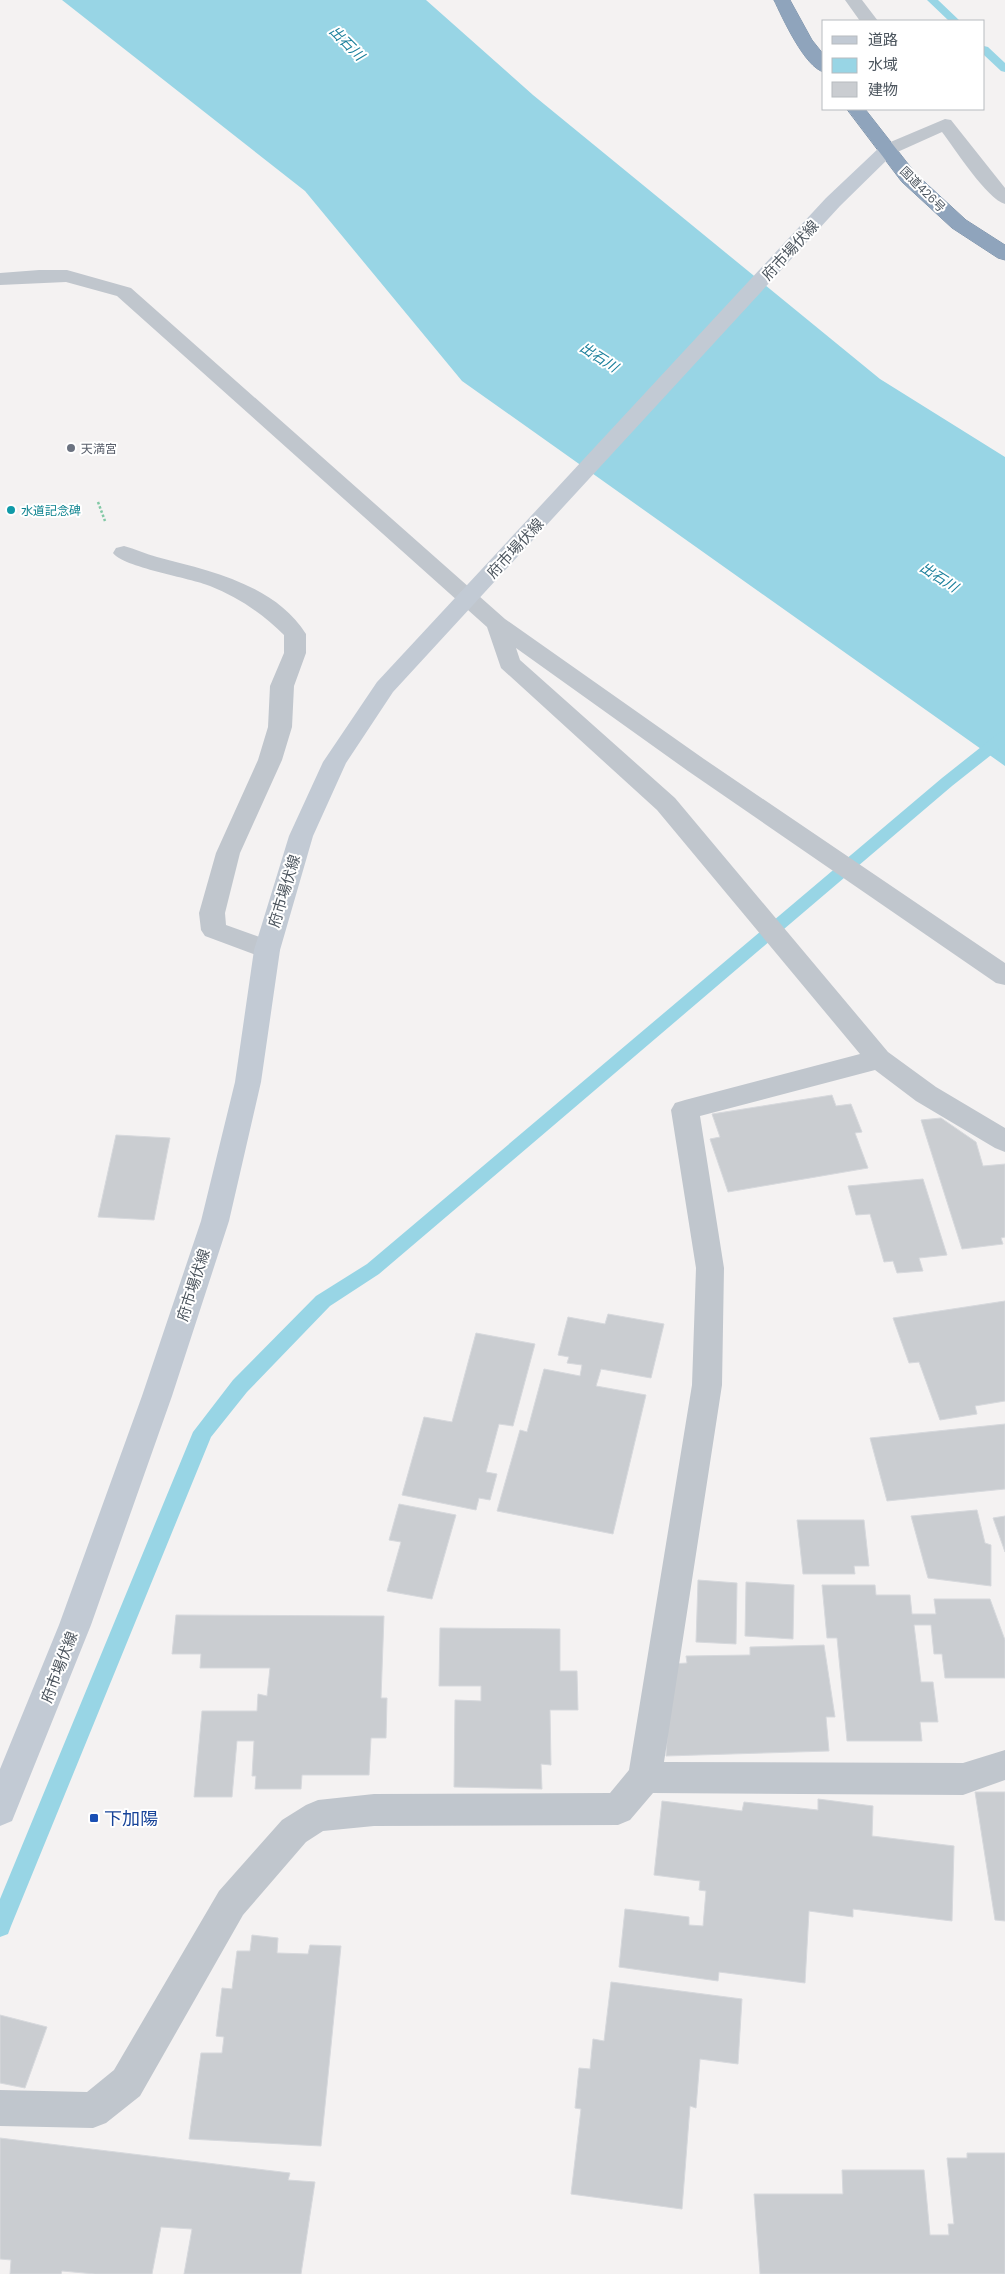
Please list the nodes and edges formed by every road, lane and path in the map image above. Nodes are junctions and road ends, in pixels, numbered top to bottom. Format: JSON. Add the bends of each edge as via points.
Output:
{"nodes":[{"id":1,"x":782,"y":0,"type":"edge"},
{"id":2,"x":853,"y":0,"type":"edge"},
{"id":3,"x":868,"y":20,"type":"edge"},
{"id":4,"x":822,"y":64,"type":"edge"},
{"id":5,"x":857,"y":110,"type":"edge"},
{"id":6,"x":935,"y":110,"type":"edge"},
{"id":7,"x":945,"y":124,"type":"junction"},
{"id":8,"x":887,"y":150,"type":"junction"},
{"id":9,"x":1005,"y":198,"type":"edge"},
{"id":10,"x":1005,"y":254,"type":"edge"},
{"id":11,"x":0,"y":280,"type":"edge"},
{"id":12,"x":124,"y":553,"type":"dead end"},
{"id":13,"x":467,"y":597,"type":"junction"},
{"id":14,"x":498,"y":624,"type":"junction"},
{"id":15,"x":267,"y":950,"type":"junction"},
{"id":16,"x":1005,"y":976,"type":"edge"},
{"id":17,"x":879,"y":1059,"type":"junction"},
{"id":18,"x":1005,"y":1141,"type":"edge"},
{"id":19,"x":1005,"y":1765,"type":"edge"},
{"id":20,"x":645,"y":1777,"type":"junction"},
{"id":21,"x":0,"y":1810,"type":"edge"},
{"id":22,"x":0,"y":2108,"type":"edge"}],
"edges":[{"from":1,"to":4,"type":"highway","via":[[804,42]]},
{"from":2,"to":3,"type":"street"},
{"from":5,"to":8,"type":"highway","name":"国道426号"},
{"from":6,"to":7,"type":"street"},
{"from":7,"to":8,"type":"street"},
{"from":7,"to":9,"type":"street"},
{"from":8,"to":10,"type":"highway","name":"国道426号","via":[[909,178],[959,224]]},
{"from":8,"to":13,"type":"main road","name":"府市場伏線","via":[[834,202]]},
{"from":11,"to":13,"type":"street","via":[[67,276],[124,292]]},
{"from":12,"to":15,"type":"street","via":[[242,591],[296,634],[295,653],[282,686],[280,728],[270,760],[228,853],[212,912],[214,930]]},
{"from":13,"to":14,"type":"street"},
{"from":13,"to":15,"type":"main road","name":"府市場伏線","via":[[385,687],[335,762],[301,836]]},
{"from":14,"to":16,"type":"street","via":[[696,765]]},
{"from":14,"to":17,"type":"street","via":[[508,663],[666,804]]},
{"from":15,"to":21,"type":"main road","name":"府市場伏線","via":[[248,1082],[215,1221],[75,1625]]},
{"from":17,"to":18,"type":"street","via":[[926,1094]]},
{"from":17,"to":20,"type":"street","via":[[684,1110],[710,1268],[707,1385]]},
{"from":19,"to":20,"type":"street","via":[[963,1779]]},
{"from":20,"to":22,"type":"street","via":[[618,1809],[374,1810],[318,1816],[294,1831],[232,1903],[127,2083],[93,2110]]}]}
